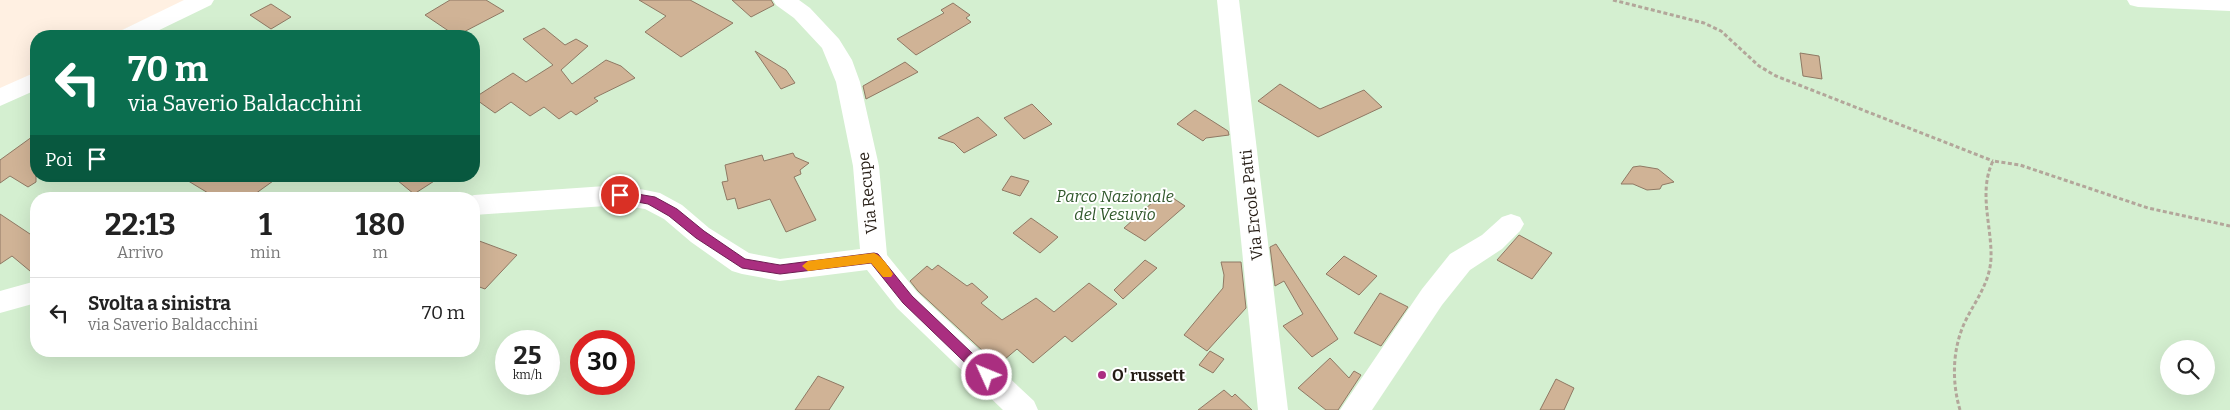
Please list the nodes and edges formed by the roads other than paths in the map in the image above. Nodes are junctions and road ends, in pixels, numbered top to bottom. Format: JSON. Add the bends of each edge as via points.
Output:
{"nodes":[{"id":1,"x":204,"y":0,"type":"edge"},
{"id":2,"x":784,"y":0,"type":"edge"},
{"id":3,"x":1228,"y":0,"type":"edge"},
{"id":4,"x":2138,"y":0,"type":"edge"},
{"id":5,"x":2230,"y":4,"type":"edge"},
{"id":6,"x":141,"y":30,"type":"edge"},
{"id":7,"x":30,"y":83,"type":"edge"},
{"id":8,"x":0,"y":98,"type":"edge"},
{"id":9,"x":480,"y":205,"type":"edge"},
{"id":10,"x":1511,"y":224,"type":"dead end"},
{"id":11,"x":874,"y":258,"type":"junction"},
{"id":12,"x":30,"y":294,"type":"edge"},
{"id":13,"x":0,"y":302,"type":"edge"},
{"id":14,"x":1023,"y":410,"type":"edge"},
{"id":15,"x":1273,"y":410,"type":"edge"},
{"id":16,"x":1355,"y":410,"type":"edge"}],
"edges":[{"from":1,"to":6,"type":"street"},
{"from":2,"to":11,"type":"street","name":"Via Recupe","via":[[831,44],[848,82],[866,166]]},
{"from":3,"to":15,"type":"street","name":"Via Ercole Patti"},
{"from":4,"to":5,"type":"street"},
{"from":7,"to":8,"type":"street"},
{"from":9,"to":11,"type":"street","via":[[620,195],[651,200],[673,212],[742,263],[780,270]]},
{"from":10,"to":16,"type":"street","via":[[1492,242],[1460,262],[1432,297]]},
{"from":11,"to":14,"type":"street","name":"Via Recupe","via":[[908,300]]},
{"from":12,"to":13,"type":"street"}]}
